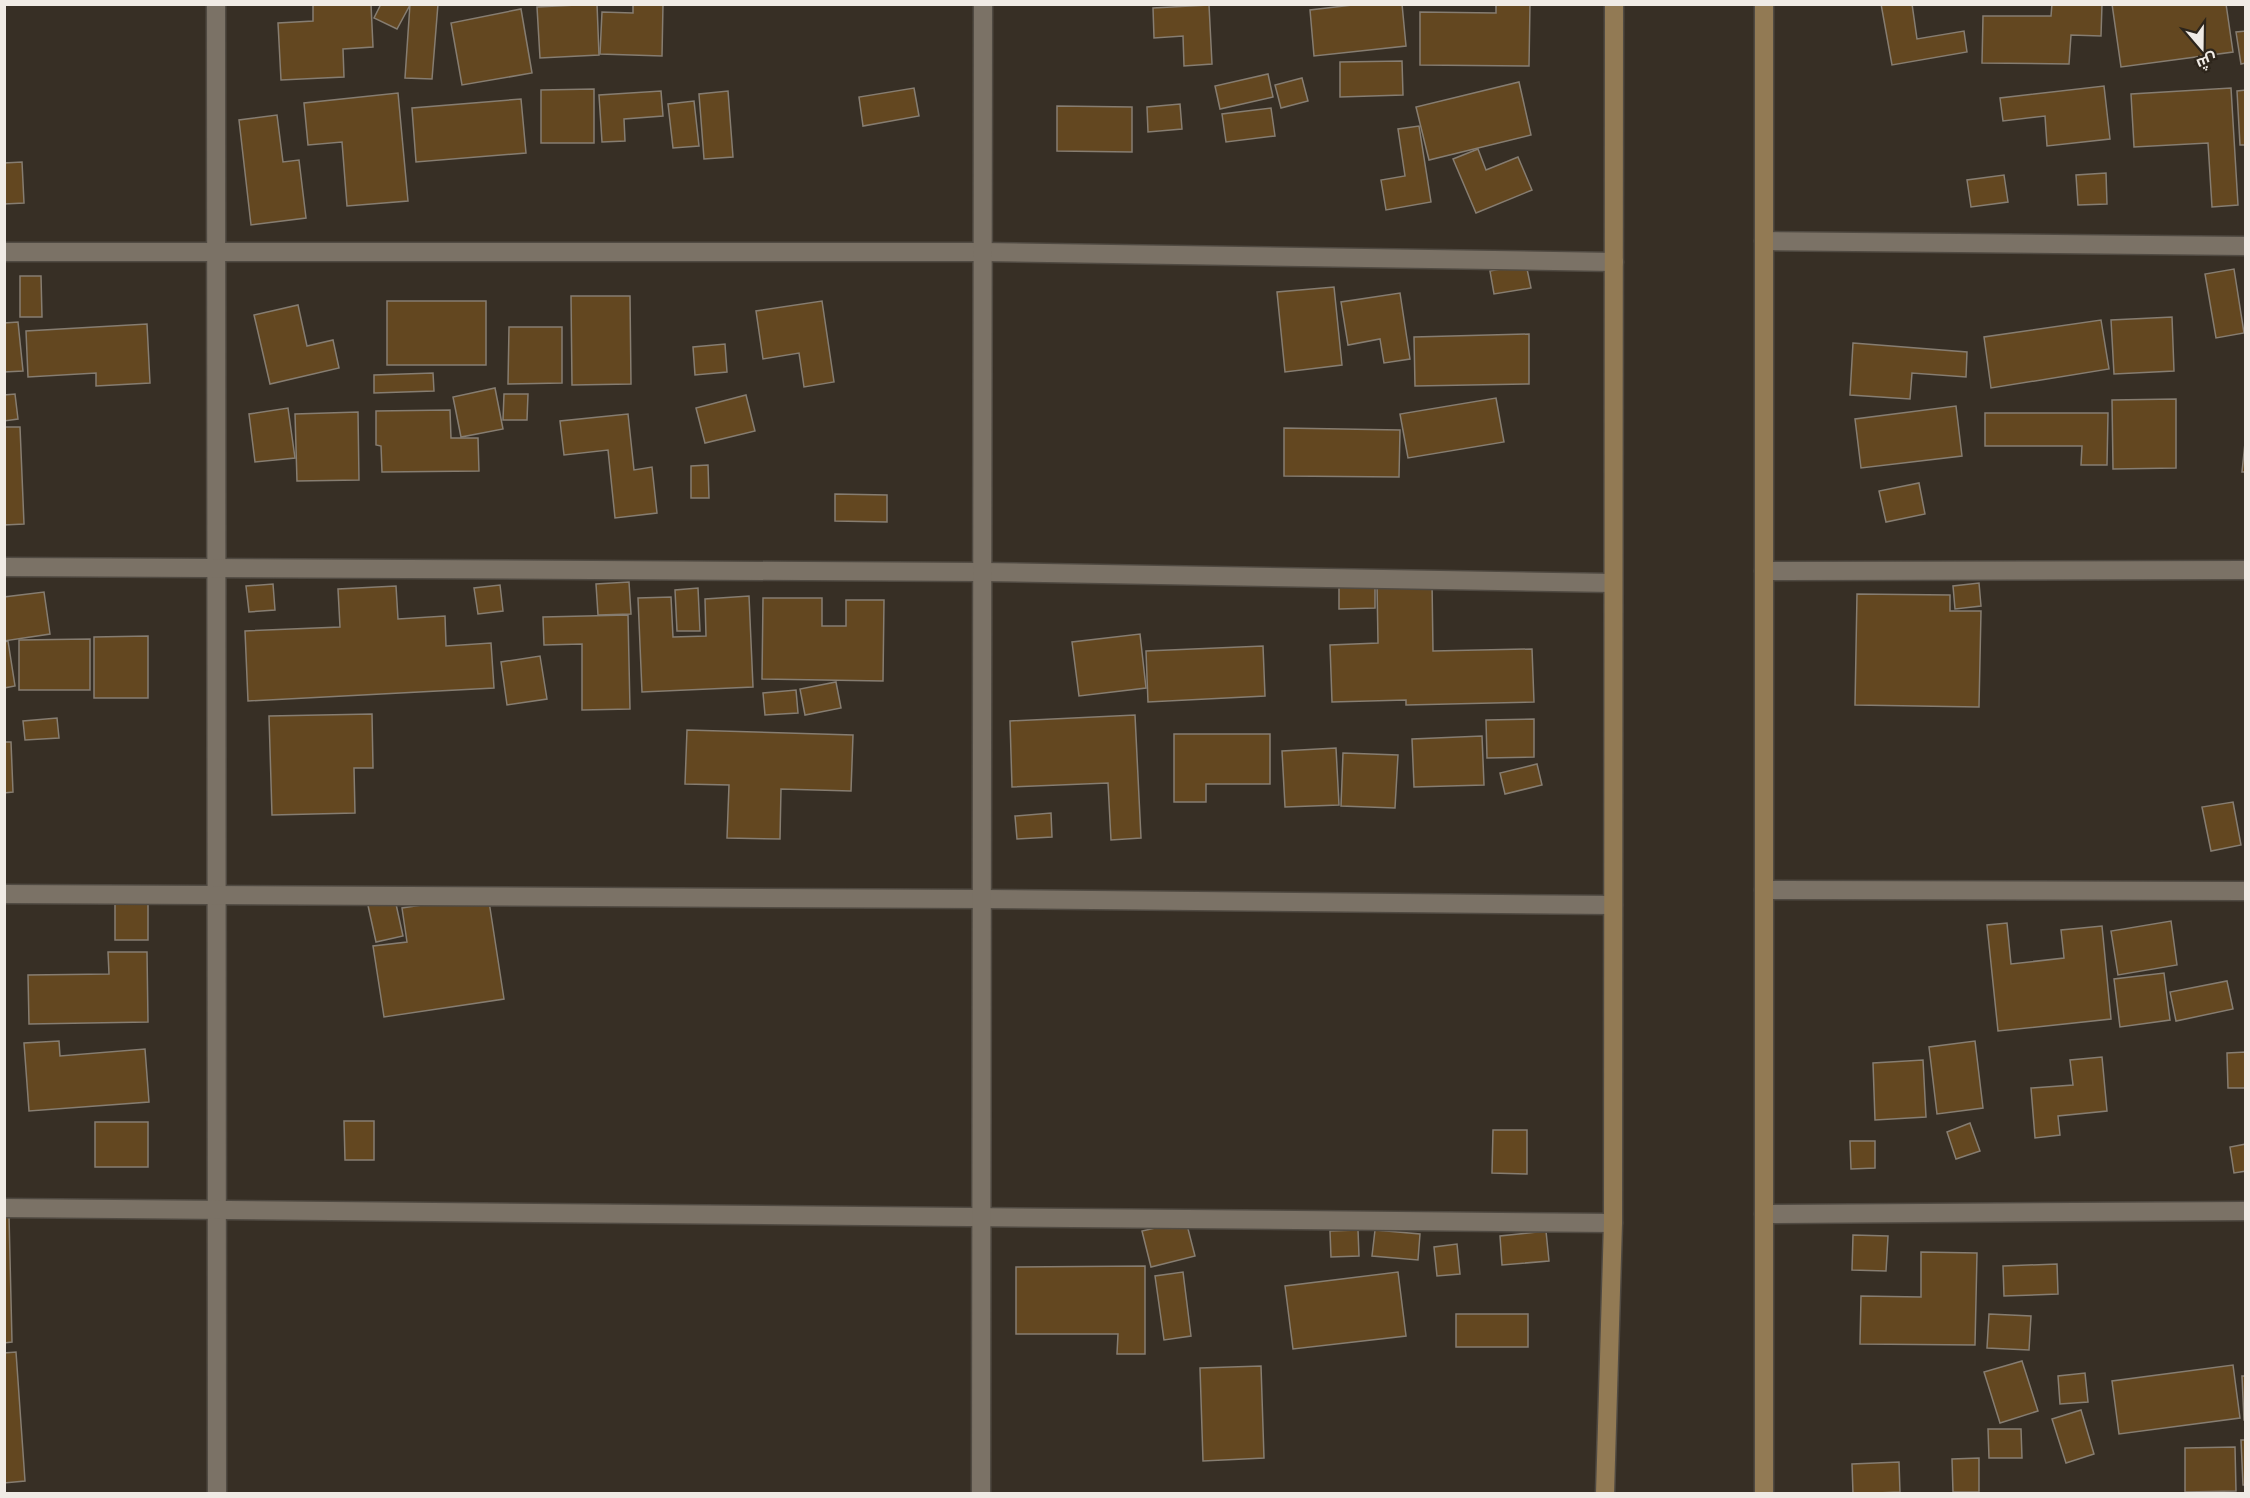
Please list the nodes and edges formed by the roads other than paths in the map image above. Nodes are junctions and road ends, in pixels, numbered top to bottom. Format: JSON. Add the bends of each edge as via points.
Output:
{"nodes":[{"id":1,"x":216,"y":4,"type":"edge"},
{"id":2,"x":983,"y":4,"type":"edge"},
{"id":3,"x":1614,"y":4,"type":"edge"},
{"id":4,"x":1764,"y":4,"type":"edge"},
{"id":5,"x":1764,"y":241,"type":"junction"},
{"id":6,"x":2246,"y":246,"type":"edge"},
{"id":7,"x":4,"y":252,"type":"edge"},
{"id":8,"x":216,"y":252,"type":"junction"},
{"id":9,"x":983,"y":252,"type":"junction"},
{"id":10,"x":1614,"y":262,"type":"junction"},
{"id":11,"x":4,"y":567,"type":"edge"},
{"id":12,"x":216,"y":568,"type":"junction"},
{"id":13,"x":2246,"y":570,"type":"edge"},
{"id":14,"x":1764,"y":571,"type":"junction"},
{"id":15,"x":982,"y":572,"type":"junction"},
{"id":16,"x":1614,"y":583,"type":"junction"},
{"id":17,"x":1764,"y":890,"type":"junction"},
{"id":18,"x":2246,"y":891,"type":"edge"},
{"id":19,"x":4,"y":894,"type":"edge"},
{"id":20,"x":216,"y":894,"type":"junction"},
{"id":21,"x":982,"y":898,"type":"junction"},
{"id":22,"x":1613,"y":905,"type":"junction"},
{"id":23,"x":4,"y":1208,"type":"edge"},
{"id":24,"x":216,"y":1210,"type":"junction"},
{"id":25,"x":2246,"y":1211,"type":"edge"},
{"id":26,"x":1764,"y":1214,"type":"junction"},
{"id":27,"x":981,"y":1217,"type":"junction"},
{"id":28,"x":1612,"y":1223,"type":"junction"},
{"id":29,"x":217,"y":1494,"type":"edge"},
{"id":30,"x":981,"y":1494,"type":"edge"},
{"id":31,"x":1605,"y":1494,"type":"edge"},
{"id":32,"x":1764,"y":1494,"type":"edge"}],
"edges":[{"from":1,"to":8,"type":"street"},
{"from":2,"to":9,"type":"street"},
{"from":3,"to":10,"type":"street"},
{"from":4,"to":5,"type":"street"},
{"from":5,"to":6,"type":"street"},
{"from":5,"to":14,"type":"street"},
{"from":7,"to":8,"type":"street"},
{"from":8,"to":9,"type":"street"},
{"from":8,"to":12,"type":"street"},
{"from":9,"to":10,"type":"street"},
{"from":9,"to":15,"type":"street"},
{"from":10,"to":16,"type":"street"},
{"from":11,"to":12,"type":"street"},
{"from":12,"to":15,"type":"street"},
{"from":12,"to":20,"type":"street"},
{"from":13,"to":14,"type":"street"},
{"from":14,"to":17,"type":"street"},
{"from":15,"to":16,"type":"street"},
{"from":15,"to":21,"type":"street"},
{"from":16,"to":22,"type":"street"},
{"from":17,"to":18,"type":"street"},
{"from":17,"to":26,"type":"street"},
{"from":19,"to":20,"type":"street"},
{"from":20,"to":21,"type":"street"},
{"from":20,"to":24,"type":"street"},
{"from":21,"to":22,"type":"street"},
{"from":21,"to":27,"type":"street"},
{"from":22,"to":28,"type":"street"},
{"from":23,"to":24,"type":"street"},
{"from":24,"to":27,"type":"street"},
{"from":24,"to":29,"type":"street"},
{"from":25,"to":26,"type":"street"},
{"from":26,"to":32,"type":"street"},
{"from":27,"to":28,"type":"street"},
{"from":27,"to":30,"type":"street"},
{"from":28,"to":31,"type":"street"}]}
